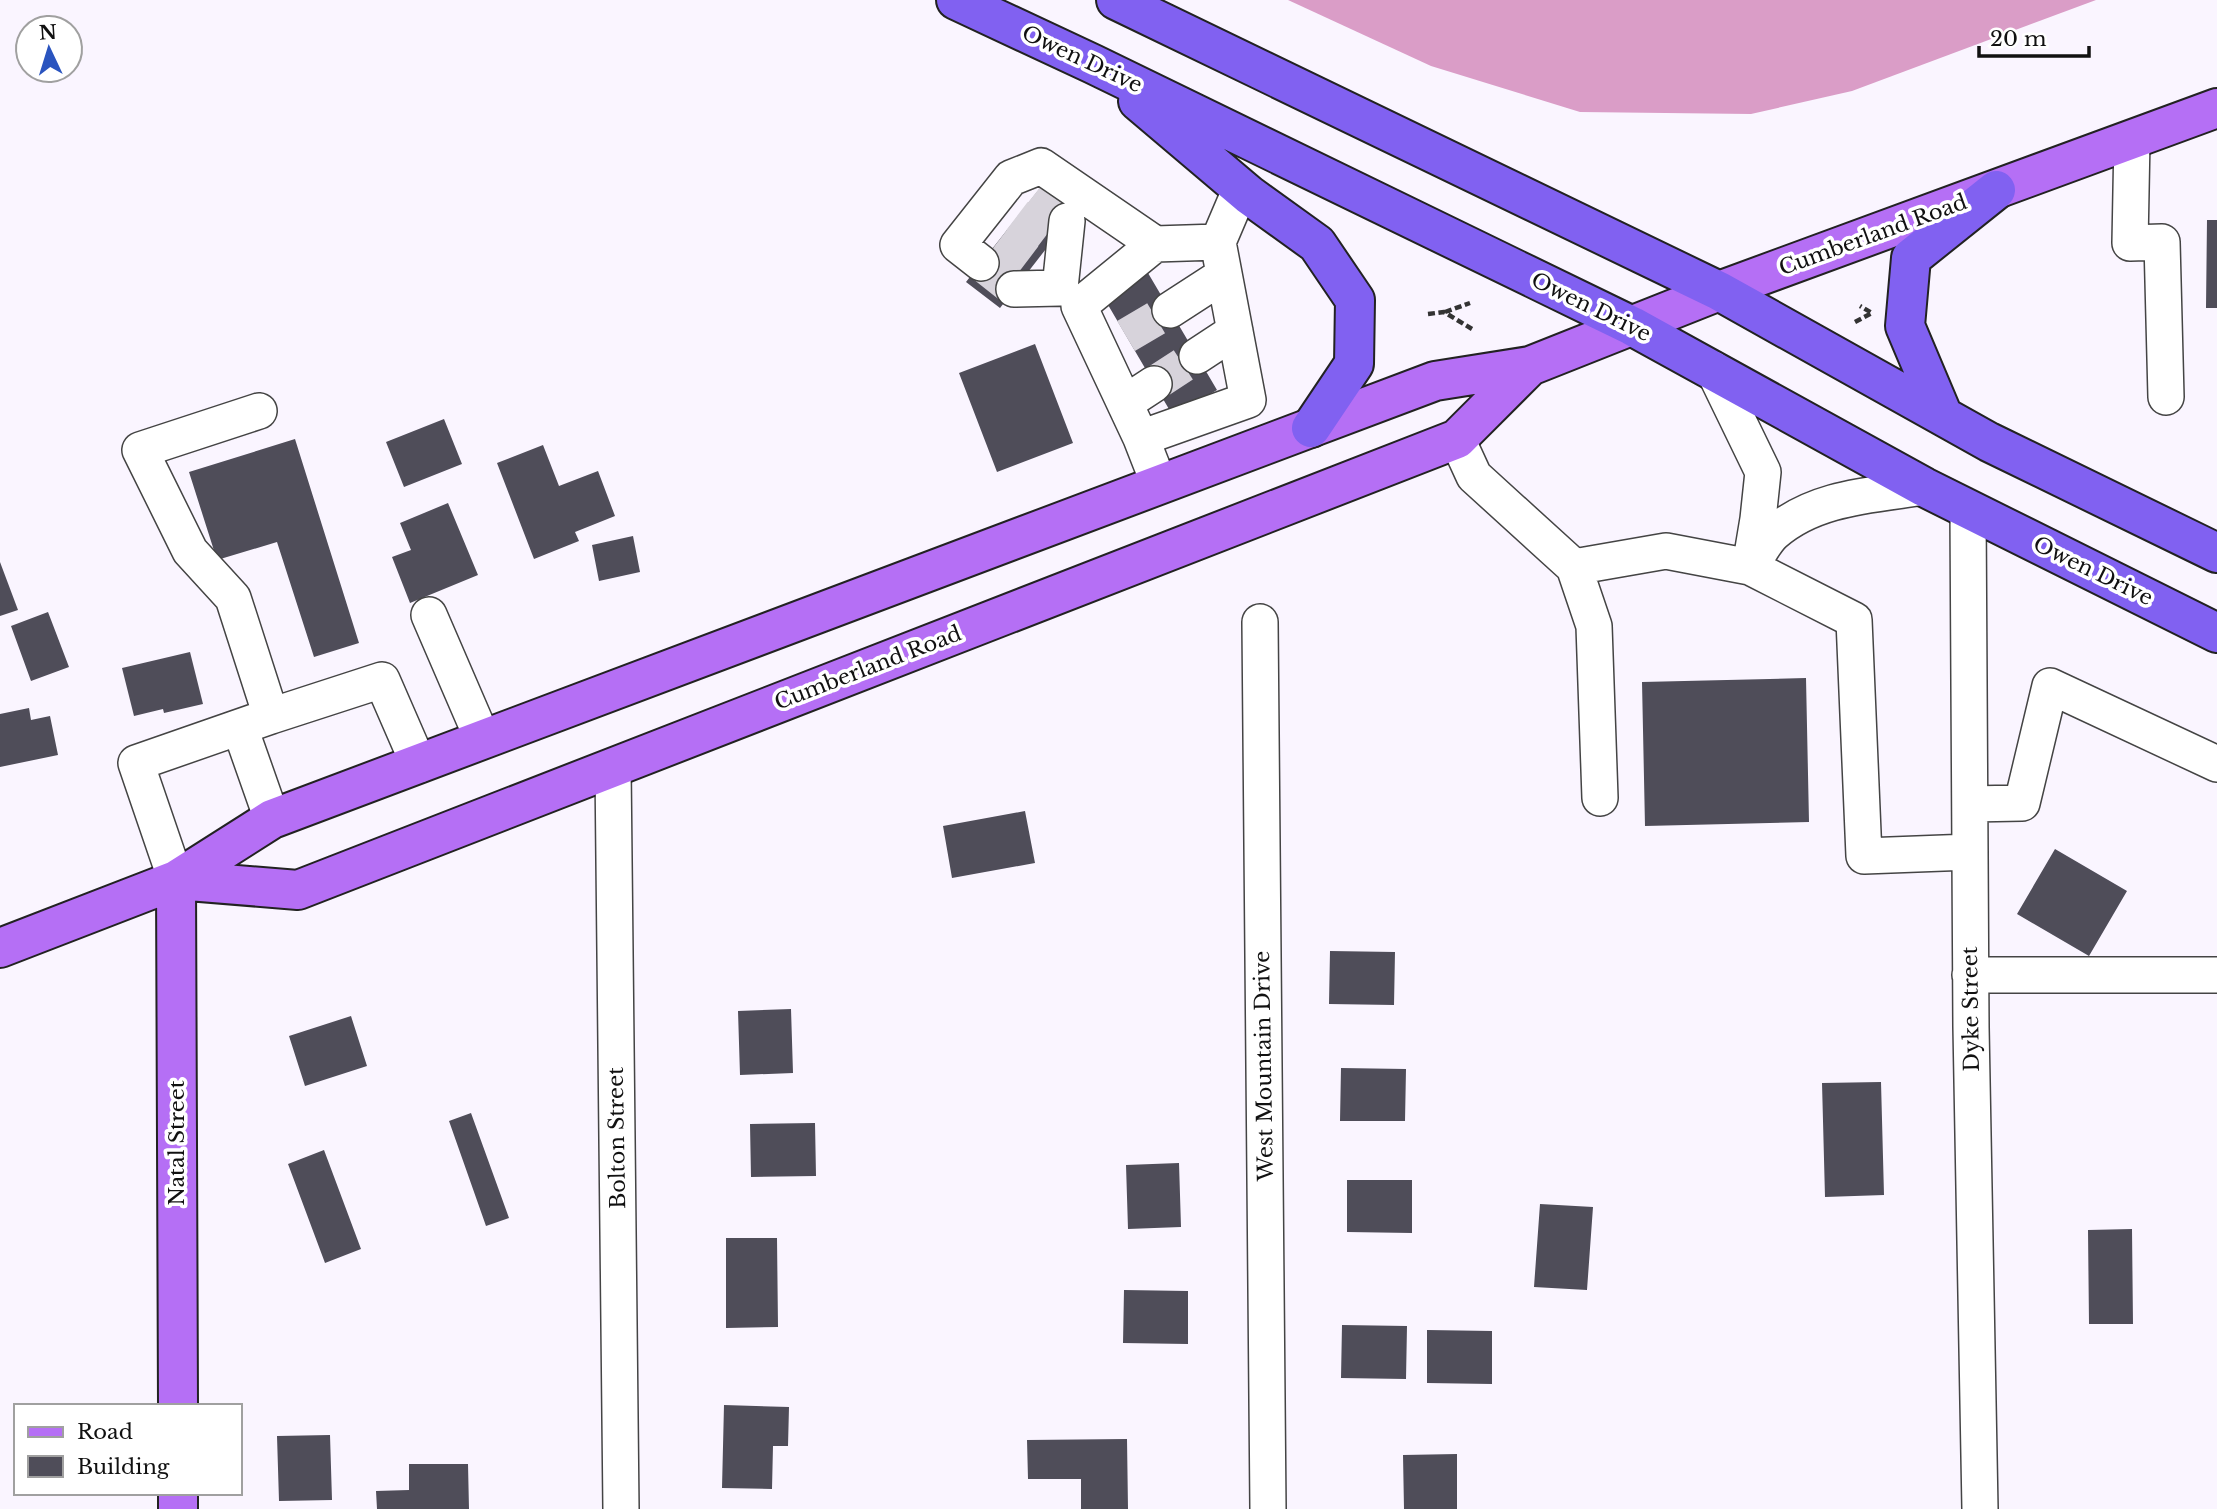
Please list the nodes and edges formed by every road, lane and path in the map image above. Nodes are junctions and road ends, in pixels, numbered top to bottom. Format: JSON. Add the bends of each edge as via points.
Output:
{"nodes":[{"id":1,"x":956,"y":0,"type":"edge"},
{"id":2,"x":1116,"y":0,"type":"edge"},
{"id":3,"x":1093,"y":64,"type":"junction"},
{"id":4,"x":2217,"y":108,"type":"edge"},
{"id":5,"x":2132,"y":139,"type":"junction"},
{"id":6,"x":1241,"y":188,"type":"junction"},
{"id":7,"x":1996,"y":190,"type":"junction"},
{"id":8,"x":997,"y":220,"type":"dead end"},
{"id":9,"x":1155,"y":244,"type":"junction"},
{"id":10,"x":1221,"y":259,"type":"junction"},
{"id":11,"x":1719,"y":291,"type":"junction"},
{"id":12,"x":1069,"y":297,"type":"junction"},
{"id":13,"x":1470,"y":303,"type":"dead end"},
{"id":14,"x":1860,"y":306,"type":"dead end"},
{"id":15,"x":1170,"y":310,"type":"tunnel mouth"},
{"id":16,"x":1444,"y":312,"type":"junction"},
{"id":17,"x":1428,"y":314,"type":"dead end"},
{"id":18,"x":1855,"y":322,"type":"dead end"},
{"id":19,"x":1632,"y":326,"type":"junction"},
{"id":20,"x":1472,"y":330,"type":"dead end"},
{"id":21,"x":1235,"y":331,"type":"junction"},
{"id":22,"x":1197,"y":356,"type":"tunnel mouth"},
{"id":23,"x":1530,"y":366,"type":"junction"},
{"id":24,"x":1713,"y":369,"type":"junction"},
{"id":25,"x":1154,"y":384,"type":"tunnel mouth"},
{"id":26,"x":2166,"y":397,"type":"dead end"},
{"id":27,"x":1125,"y":403,"type":"junction"},
{"id":28,"x":258,"y":411,"type":"dead end"},
{"id":29,"x":1943,"y":416,"type":"junction"},
{"id":30,"x":1311,"y":428,"type":"junction"},
{"id":31,"x":1141,"y":438,"type":"junction"},
{"id":32,"x":1457,"y":439,"type":"junction"},
{"id":33,"x":1159,"y":484,"type":"junction"},
{"id":34,"x":1924,"y":487,"type":"junction"},
{"id":35,"x":1968,"y":509,"type":"junction"},
{"id":36,"x":2217,"y":554,"type":"edge"},
{"id":37,"x":1574,"y":567,"type":"junction"},
{"id":38,"x":1750,"y":567,"type":"junction"},
{"id":39,"x":429,"y":615,"type":"dead end"},
{"id":40,"x":1260,"y":622,"type":"dead end"},
{"id":41,"x":2217,"y":633,"type":"edge"},
{"id":42,"x":255,"y":722,"type":"junction"},
{"id":43,"x":484,"y":740,"type":"junction"},
{"id":44,"x":2217,"y":764,"type":"edge"},
{"id":45,"x":419,"y":765,"type":"junction"},
{"id":46,"x":613,"y":767,"type":"junction"},
{"id":47,"x":1600,"y":799,"type":"dead end"},
{"id":48,"x":1970,"y":804,"type":"junction"},
{"id":49,"x":272,"y":818,"type":"junction"},
{"id":50,"x":1970,"y":852,"type":"junction"},
{"id":51,"x":176,"y":880,"type":"junction"},
{"id":52,"x":0,"y":948,"type":"edge"},
{"id":53,"x":1970,"y":975,"type":"junction"},
{"id":54,"x":2217,"y":975,"type":"edge"},
{"id":55,"x":178,"y":1404,"type":"edge"},
{"id":56,"x":621,"y":1509,"type":"edge"},
{"id":57,"x":1268,"y":1509,"type":"edge"},
{"id":58,"x":1980,"y":1509,"type":"edge"}],
"edges":[{"from":1,"to":3,"type":"highway","name":"Owen Drive"},
{"from":2,"to":11,"type":"highway"},
{"from":3,"to":6,"type":"highway"},
{"from":3,"to":19,"type":"highway","name":"Owen Drive"},
{"from":4,"to":5,"type":"main road","name":"Cumberland Road"},
{"from":5,"to":7,"type":"main road","name":"Cumberland Road"},
{"from":5,"to":26,"type":"street","via":[[2130,243],[2162,242]]},
{"from":6,"to":10,"type":"street"},
{"from":6,"to":30,"type":"highway","via":[[1317,244],[1355,300],[1354,364]]},
{"from":7,"to":11,"type":"main road","name":"Cumberland Road"},
{"from":7,"to":29,"type":"highway","via":[[1911,258],[1905,326]]},
{"from":8,"to":9,"type":"street","via":[[1041,166]]},
{"from":9,"to":10,"type":"street"},
{"from":9,"to":12,"type":"street"},
{"from":10,"to":15,"type":"street"},
{"from":10,"to":21,"type":"street"},
{"from":11,"to":19,"type":"main road","name":"Cumberland Road"},
{"from":11,"to":29,"type":"highway"},
{"from":12,"to":12,"type":"street","via":[[1042,254]]},
{"from":12,"to":27,"type":"street","via":[[1114,344]]},
{"from":13,"to":16,"type":"path"},
{"from":14,"to":18,"type":"path","via":[[1872,313]]},
{"from":16,"to":17,"type":"path"},
{"from":16,"to":20,"type":"path"},
{"from":19,"to":23,"type":"main road","name":"Cumberland Road"},
{"from":19,"to":24,"type":"highway","name":"Owen Drive"},
{"from":21,"to":22,"type":"street"},
{"from":21,"to":31,"type":"street","via":[[1248,400]]},
{"from":23,"to":30,"type":"main road","name":"Cumberland Road","via":[[1435,381]]},
{"from":23,"to":32,"type":"main road","name":"Cumberland Road"},
{"from":24,"to":34,"type":"highway","name":"Owen Drive"},
{"from":24,"to":38,"type":"street","via":[[1763,472]]},
{"from":25,"to":27,"type":"street"},
{"from":27,"to":31,"type":"street"},
{"from":28,"to":42,"type":"street","via":[[141,450],[190,551],[233,598]]},
{"from":29,"to":36,"type":"highway"},
{"from":30,"to":33,"type":"main road","name":"Cumberland Road"},
{"from":31,"to":33,"type":"street"},
{"from":32,"to":37,"type":"street","via":[[1474,476]]},
{"from":32,"to":46,"type":"main road","name":"Cumberland Road"},
{"from":33,"to":43,"type":"main road","name":"Cumberland Road"},
{"from":34,"to":35,"type":"highway","name":"Owen Drive"},
{"from":34,"to":38,"type":"street","via":[[1813,508],[1773,534]]},
{"from":35,"to":41,"type":"highway","name":"Owen Drive"},
{"from":35,"to":48,"type":"street","name":"Dyke Street"},
{"from":37,"to":38,"type":"street","via":[[1666,551]]},
{"from":37,"to":47,"type":"street","via":[[1594,626]]},
{"from":38,"to":50,"type":"street","via":[[1854,620],[1864,856]]},
{"from":39,"to":43,"type":"street"},
{"from":40,"to":57,"type":"street","name":"West Mountain Drive"},
{"from":42,"to":45,"type":"street","via":[[382,680]]},
{"from":42,"to":49,"type":"street"},
{"from":42,"to":51,"type":"street","via":[[136,763]]},
{"from":43,"to":45,"type":"main road","name":"Cumberland Road"},
{"from":44,"to":48,"type":"street","via":[[2050,686],[2022,803]]},
{"from":45,"to":49,"type":"main road","name":"Cumberland Road"},
{"from":46,"to":51,"type":"main road","name":"Cumberland Road","via":[[298,890]]},
{"from":46,"to":56,"type":"street","name":"Bolton Street"},
{"from":48,"to":50,"type":"street","name":"Dyke Street"},
{"from":49,"to":51,"type":"main road","name":"Cumberland Road"},
{"from":50,"to":53,"type":"street","name":"Dyke Street"},
{"from":51,"to":52,"type":"main road","name":"Cumberland Road"},
{"from":51,"to":55,"type":"main road","name":"Natal Street"},
{"from":53,"to":54,"type":"street"},
{"from":53,"to":58,"type":"street","name":"Dyke Street"}]}
